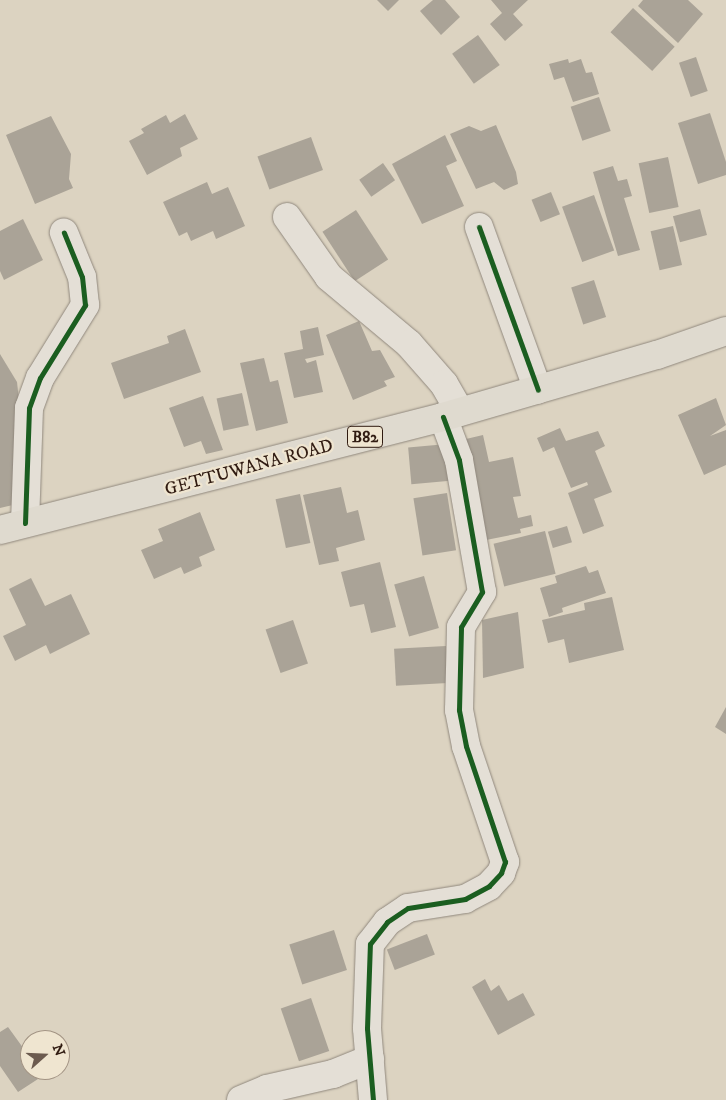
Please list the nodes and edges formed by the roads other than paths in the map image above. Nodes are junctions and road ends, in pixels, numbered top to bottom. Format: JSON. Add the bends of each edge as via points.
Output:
{"nodes":[{"id":1,"x":287,"y":217,"type":"dead end"},
{"id":2,"x":479,"y":227,"type":"dead end"},
{"id":3,"x":64,"y":233,"type":"dead end"},
{"id":4,"x":726,"y":331,"type":"edge"},
{"id":5,"x":538,"y":390,"type":"junction"},
{"id":6,"x":452,"y":414,"type":"junction"},
{"id":7,"x":13,"y":527,"type":"edge"},
{"id":8,"x":370,"y":1059,"type":"junction"},
{"id":9,"x":240,"y":1100,"type":"edge"},
{"id":10,"x":373,"y":1100,"type":"edge"}],
"edges":[{"from":1,"to":6,"type":"street","via":[[330,277],[408,344],[444,384]]},
{"from":2,"to":5,"type":"street"},
{"from":3,"to":7,"type":"street","via":[[82,277],[85,304],[40,378],[29,408]]},
{"from":4,"to":5,"type":"main road","name":"GETTUWANA ROAD","number":"B82"},
{"from":5,"to":6,"type":"main road","name":"GETTUWANA ROAD","number":"B82"},
{"from":6,"to":7,"type":"main road","name":"GETTUWANA ROAD","number":"B82"},
{"from":6,"to":8,"type":"street","via":[[482,592],[461,627],[459,710],[469,756],[505,862],[501,873],[489,886],[465,899],[408,908],[387,922],[370,944],[367,970]]},
{"from":8,"to":9,"type":"street","via":[[332,1074],[267,1089]]},
{"from":8,"to":10,"type":"street"}]}
